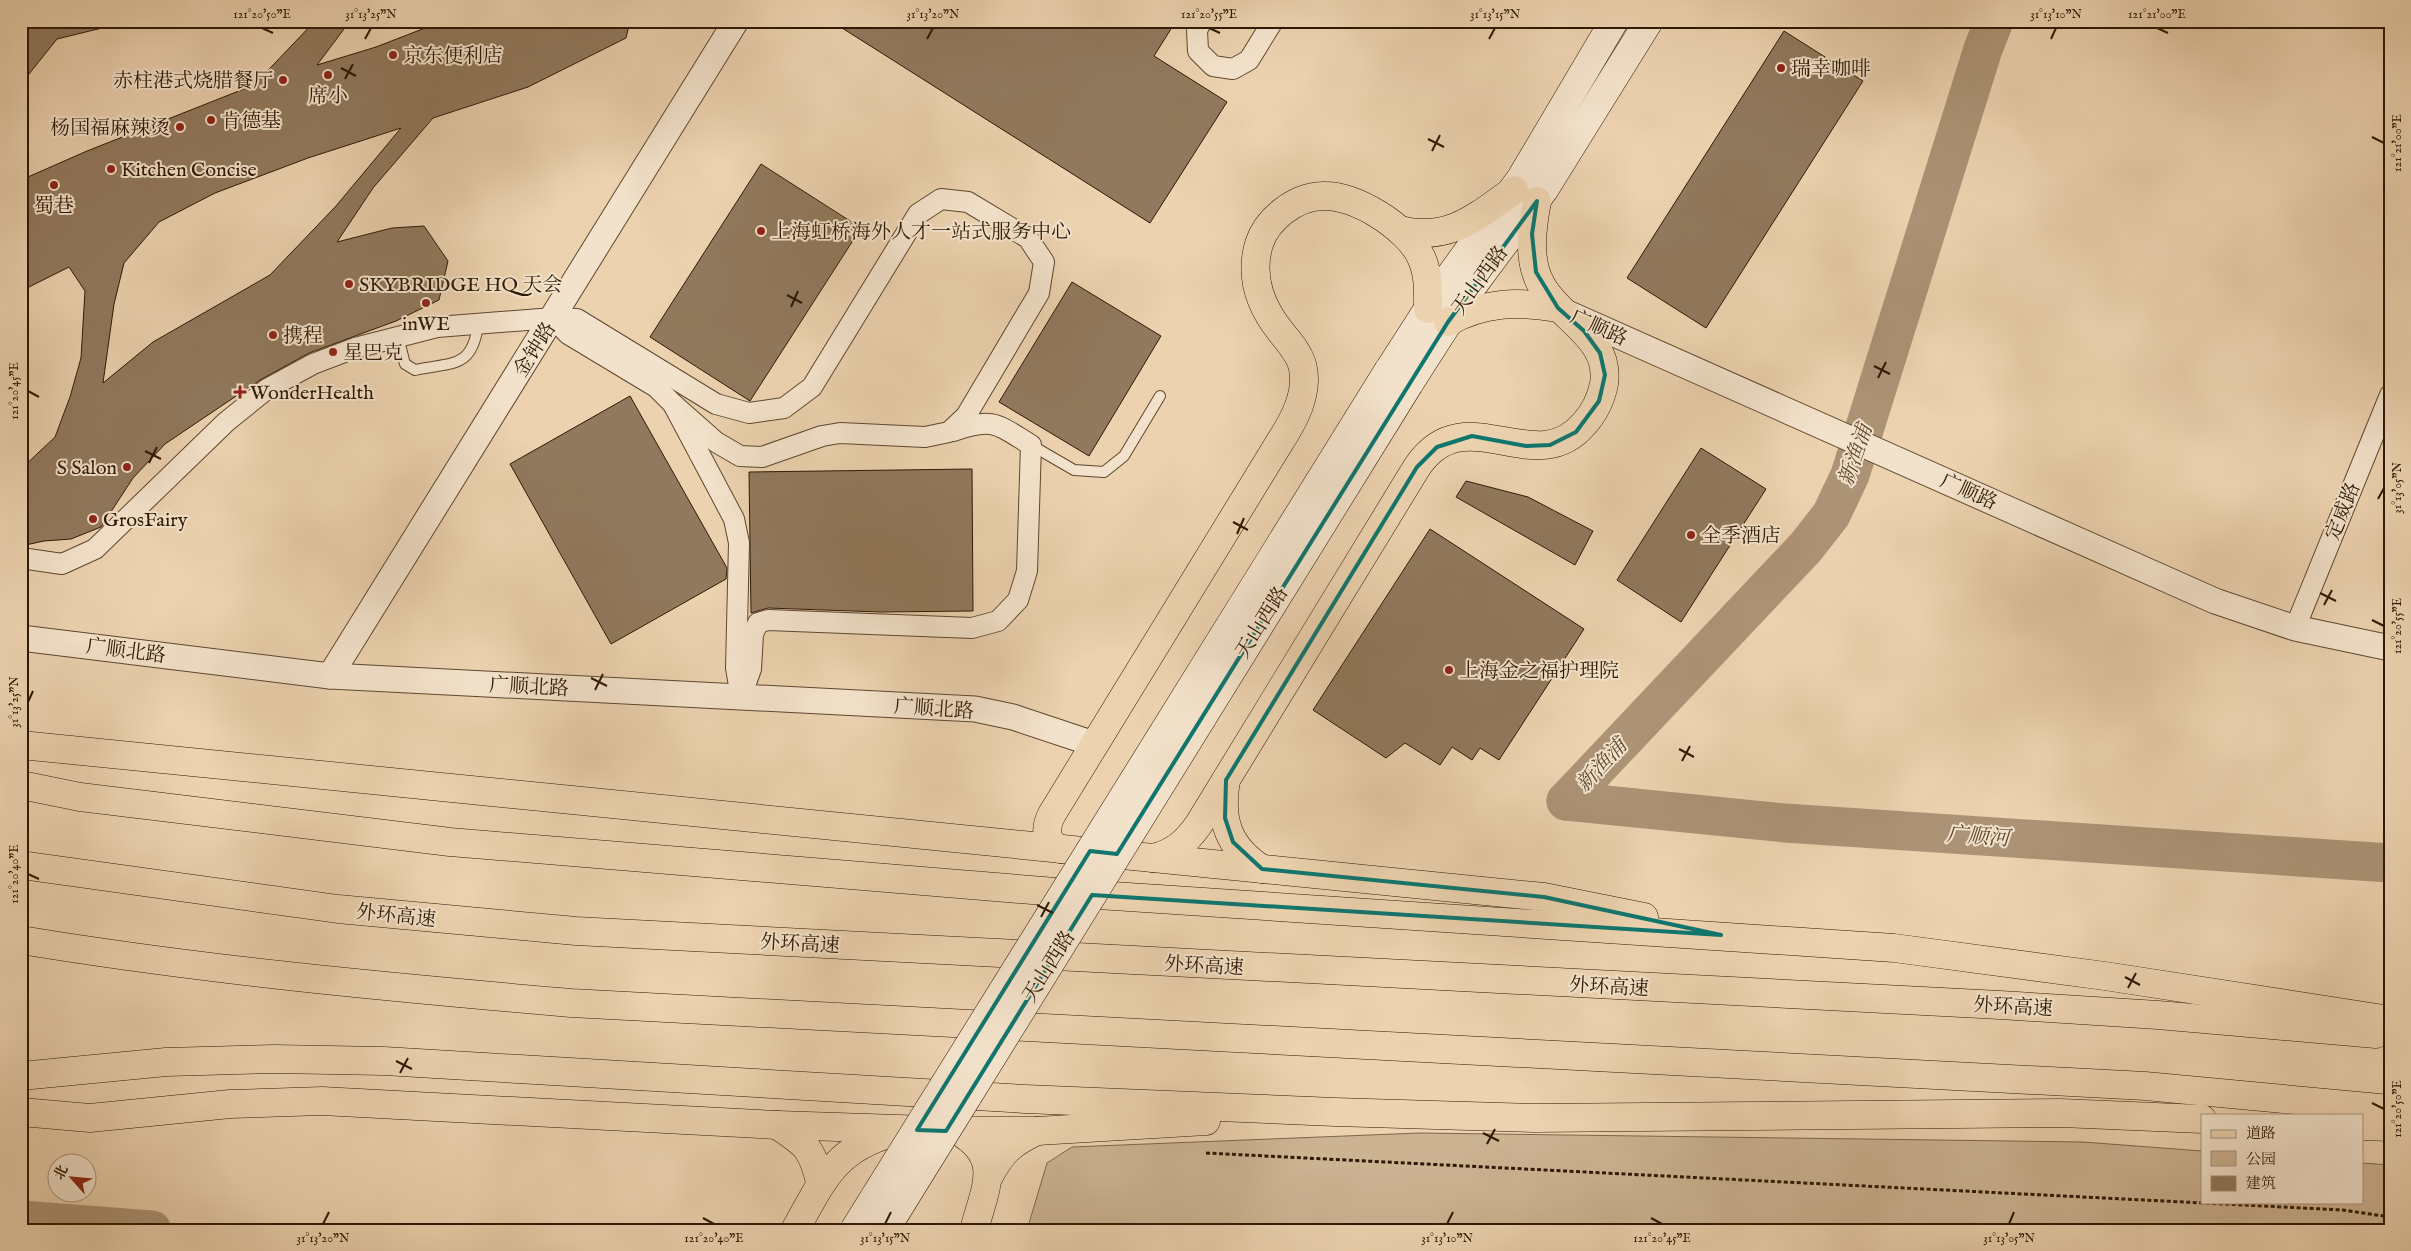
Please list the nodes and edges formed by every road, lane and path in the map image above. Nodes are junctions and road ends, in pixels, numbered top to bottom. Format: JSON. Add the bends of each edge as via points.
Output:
{"nodes":[{"id":1,"x":736,"y":21,"type":"edge"},
{"id":2,"x":1202,"y":21,"type":"edge"},
{"id":3,"x":1273,"y":21,"type":"edge"},
{"id":4,"x":1614,"y":21,"type":"edge"},
{"id":5,"x":1648,"y":21,"type":"edge"},
{"id":6,"x":1525,"y":195,"type":"junction"},
{"id":7,"x":1400,"y":230,"type":"junction"},
{"id":8,"x":1558,"y":308,"type":"junction"},
{"id":9,"x":1438,"y":316,"type":"junction"},
{"id":10,"x":553,"y":318,"type":"junction"},
{"id":11,"x":478,"y":325,"type":"junction"},
{"id":12,"x":398,"y":337,"type":"junction"},
{"id":13,"x":1398,"y":378,"type":"junction"},
{"id":14,"x":2390,"y":395,"type":"edge"},
{"id":15,"x":1160,"y":396,"type":"dead end"},
{"id":16,"x":673,"y":404,"type":"junction"},
{"id":17,"x":949,"y":432,"type":"junction"},
{"id":18,"x":1031,"y":445,"type":"junction"},
{"id":19,"x":21,"y":558,"type":"edge"},
{"id":20,"x":2295,"y":628,"type":"junction"},
{"id":21,"x":21,"y":638,"type":"edge"},
{"id":22,"x":2390,"y":648,"type":"edge"},
{"id":23,"x":330,"y":676,"type":"junction"},
{"id":24,"x":741,"y":697,"type":"junction"},
{"id":25,"x":1094,"y":744,"type":"junction"},
{"id":26,"x":21,"y":746,"type":"edge"},
{"id":27,"x":1226,"y":780,"type":"junction"},
{"id":28,"x":21,"y":785,"type":"edge"},
{"id":29,"x":1052,"y":814,"type":"junction"},
{"id":30,"x":1001,"y":843,"type":"junction"},
{"id":31,"x":1061,"y":848,"type":"junction"},
{"id":32,"x":1153,"y":858,"type":"junction"},
{"id":33,"x":21,"y":866,"type":"edge"},
{"id":34,"x":1262,"y":869,"type":"junction"},
{"id":35,"x":1721,"y":935,"type":"junction"},
{"id":36,"x":21,"y":940,"type":"edge"},
{"id":37,"x":2390,"y":1020,"type":"edge"},
{"id":38,"x":2390,"y":1036,"type":"edge"},
{"id":39,"x":21,"y":1076,"type":"edge"},
{"id":40,"x":2390,"y":1109,"type":"edge"},
{"id":41,"x":21,"y":1112,"type":"edge"},
{"id":42,"x":1335,"y":1112,"type":"junction"},
{"id":43,"x":2201,"y":1119,"type":"edge"},
{"id":44,"x":777,"y":1125,"type":"junction"},
{"id":45,"x":2364,"y":1126,"type":"edge"},
{"id":46,"x":2390,"y":1127,"type":"edge"},
{"id":47,"x":905,"y":1129,"type":"junction"},
{"id":48,"x":958,"y":1131,"type":"junction"},
{"id":49,"x":1037,"y":1131,"type":"junction"},
{"id":50,"x":1206,"y":1153,"type":"dead end"},
{"id":51,"x":988,"y":1176,"type":"junction"},
{"id":52,"x":820,"y":1182,"type":"junction"},
{"id":53,"x":2201,"y":1203,"type":"edge"},
{"id":54,"x":2224,"y":1204,"type":"edge"},
{"id":55,"x":2390,"y":1216,"type":"edge"},
{"id":56,"x":794,"y":1230,"type":"edge"},
{"id":57,"x":854,"y":1230,"type":"edge"},
{"id":58,"x":885,"y":1230,"type":"edge"},
{"id":59,"x":974,"y":1230,"type":"edge"}],
"edges":[{"from":1,"to":10,"type":"street","name":"金钟路"},
{"from":2,"to":3,"type":"street","via":[[1197,30],[1198,51],[1213,66],[1233,69],[1249,60]]},
{"from":4,"to":6,"type":"main road","name":"天山西路"},
{"from":5,"to":6,"type":"main road","name":"天山西路"},
{"from":6,"to":7,"type":"main road","via":[[1448,231],[1425,234]]},
{"from":6,"to":8,"type":"main road","via":[[1533,259],[1541,284]]},
{"from":6,"to":9,"type":"main road","name":"天山西路"},
{"from":7,"to":9,"type":"main road","via":[[1424,264]]},
{"from":7,"to":25,"type":"main road","via":[[1357,204],[1322,196],[1290,207],[1263,235],[1257,255],[1257,287],[1268,316],[1302,362],[1303,383],[1297,410],[1291,425]]},
{"from":8,"to":9,"type":"main road","via":[[1504,303]]},
{"from":8,"to":20,"type":"street","name":"广顺路","via":[[2215,601]]},
{"from":8,"to":27,"type":"main road","via":[[1584,331],[1602,359],[1605,375],[1602,391],[1591,416],[1572,435],[1550,445],[1530,447],[1492,437],[1466,436],[1445,442],[1428,454],[1417,467]]},
{"from":9,"to":13,"type":"main road","name":"天山西路"},
{"from":10,"to":11,"type":"street"},
{"from":10,"to":16,"type":"street","via":[[568,334],[656,387]]},
{"from":10,"to":17,"type":"street","via":[[577,319],[716,404],[749,413],[784,408],[812,387],[918,214],[941,198],[968,202],[1028,238],[1044,262],[1039,293],[966,416]]},
{"from":10,"to":23,"type":"street","name":"金钟路"},
{"from":11,"to":12,"type":"street","via":[[437,327]]},
{"from":11,"to":12,"type":"lane","via":[[476,343],[470,355],[458,361],[415,370],[405,364]]},
{"from":12,"to":19,"type":"street","via":[[355,348],[313,364],[267,389],[226,422],[95,550],[62,564]]},
{"from":13,"to":57,"type":"main road","name":"天山西路","bridge":true},
{"from":13,"to":58,"type":"main road","name":"天山西路","bridge":true},
{"from":14,"to":20,"type":"street","name":"定威路"},
{"from":15,"to":18,"type":"lane","via":[[1124,456],[1104,472],[1074,470]]},
{"from":16,"to":17,"type":"street","via":[[716,442],[740,456],[762,457],[840,433],[925,437]]},
{"from":16,"to":24,"type":"street","via":[[734,519],[739,543],[736,668]]},
{"from":17,"to":18,"type":"street","via":[[977,422],[999,425]]},
{"from":18,"to":24,"type":"street","via":[[1027,571],[1018,600],[998,621],[972,628],[768,620],[758,623],[753,634],[751,669]]},
{"from":20,"to":22,"type":"street","name":"广顺路"},
{"from":21,"to":23,"type":"street","name":"广顺北路"},
{"from":23,"to":24,"type":"street","name":"广顺北路"},
{"from":24,"to":25,"type":"street","name":"广顺北路","via":[[976,709],[1012,717]]},
{"from":25,"to":29,"type":"main road"},
{"from":26,"to":30,"type":"main road"},
{"from":27,"to":32,"type":"main road","via":[[1200,824],[1183,844]]},
{"from":27,"to":34,"type":"main road","via":[[1224,806],[1231,837],[1244,855]]},
{"from":28,"to":35,"type":"main road","via":[[80,797],[450,842],[1068,893]]},
{"from":29,"to":30,"type":"main road","via":[[1034,830],[1016,840]]},
{"from":29,"to":31,"type":"main road","via":[[1047,834],[1050,842]]},
{"from":30,"to":31,"type":"main road"},
{"from":31,"to":32,"type":"main road"},
{"from":32,"to":34,"type":"main road"},
{"from":33,"to":38,"type":"main road","name":"外环高速","via":[[338,909],[576,931],[2000,1005]]},
{"from":34,"to":35,"type":"main road","via":[[1544,897],[1604,907]]},
{"from":35,"to":37,"type":"main road","via":[[1903,949],[2115,977]]},
{"from":36,"to":40,"type":"main road","via":[[338,981],[570,1003],[2146,1086]]},
{"from":39,"to":42,"type":"main road","via":[[166,1062],[274,1059],[384,1061],[1025,1099]]},
{"from":41,"to":44,"type":"main road","via":[[90,1118],[230,1104],[322,1101]]},
{"from":42,"to":43,"type":"main road","via":[[1535,1118],[2061,1113]]},
{"from":42,"to":49,"type":"main road"},
{"from":44,"to":47,"type":"main road"},
{"from":44,"to":52,"type":"main road","via":[[800,1140],[814,1158]]},
{"from":45,"to":46,"type":"main road"},
{"from":47,"to":48,"type":"main road"},
{"from":47,"to":52,"type":"main road","via":[[876,1137],[856,1148]]},
{"from":48,"to":49,"type":"main road"},
{"from":48,"to":51,"type":"main road","via":[[974,1140],[986,1157]]},
{"from":49,"to":51,"type":"main road","via":[[1014,1142]]},
{"from":50,"to":53,"type":"path"},
{"from":51,"to":59,"type":"main road"},
{"from":52,"to":56,"type":"main road"},
{"from":54,"to":55,"type":"path","via":[[2344,1210]]}]}
